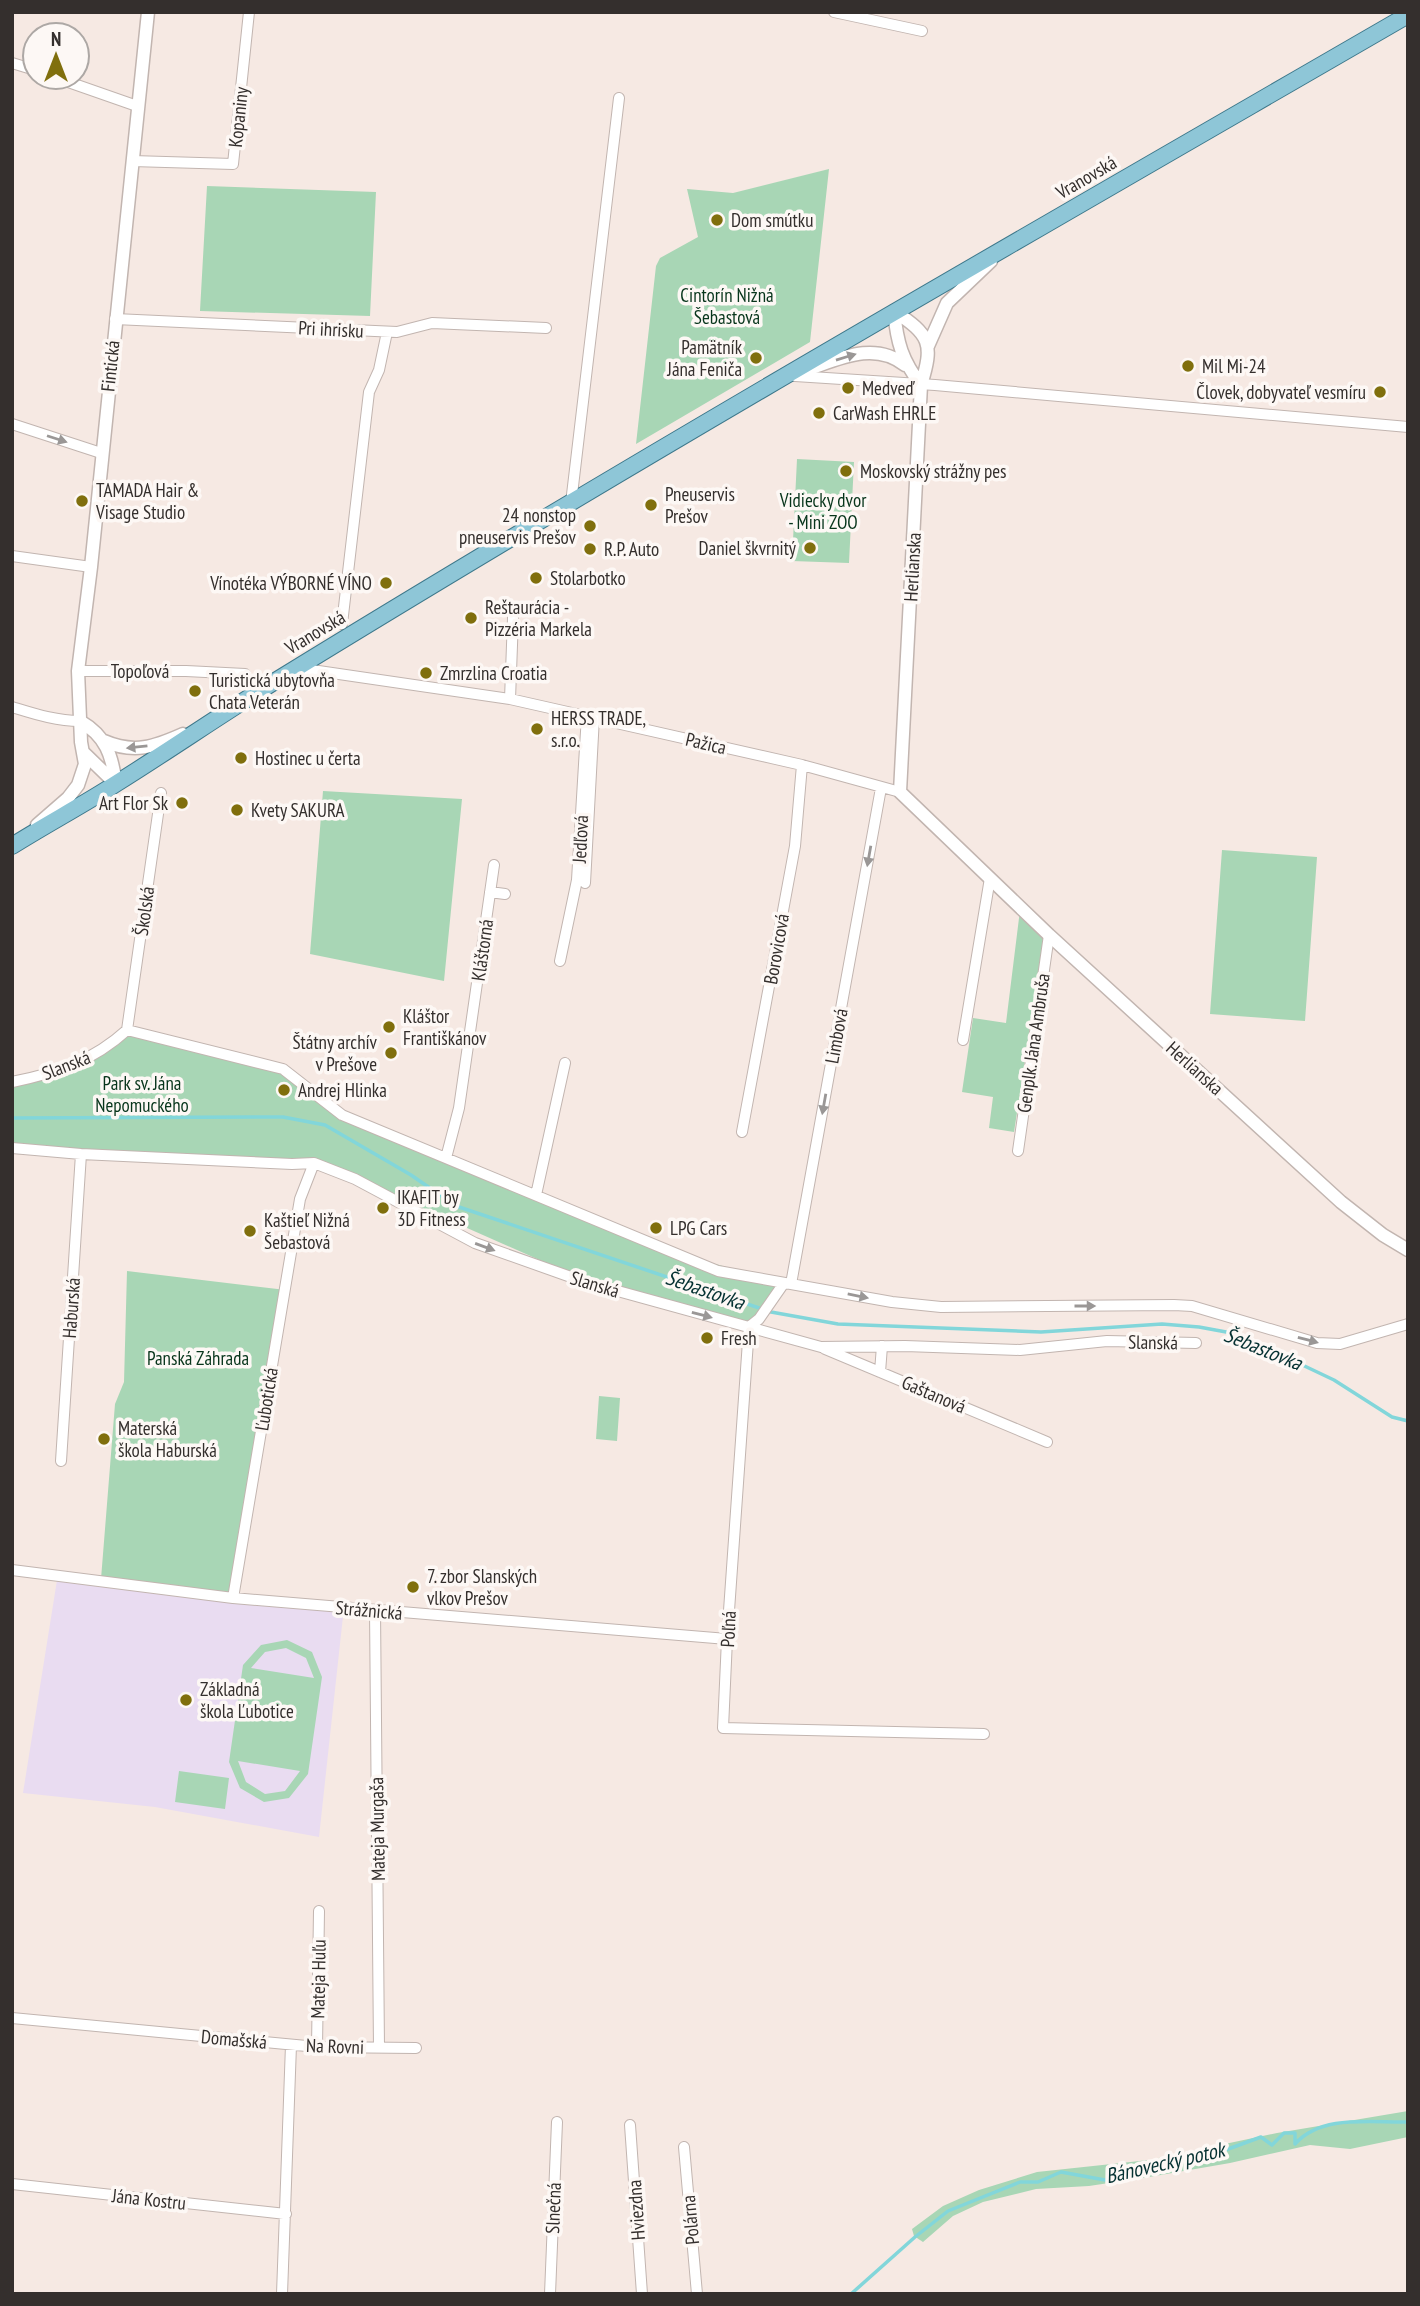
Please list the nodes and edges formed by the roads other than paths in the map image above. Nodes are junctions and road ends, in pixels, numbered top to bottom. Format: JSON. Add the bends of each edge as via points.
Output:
{"nodes":[{"id":1,"x":148,"y":12,"type":"edge"},
{"id":2,"x":249,"y":12,"type":"edge"},
{"id":3,"x":834,"y":12,"type":"edge"},
{"id":4,"x":848,"y":14,"type":"edge"},
{"id":5,"x":1408,"y":15,"type":"edge"},
{"id":6,"x":922,"y":31,"type":"dead end"},
{"id":7,"x":91,"y":90,"type":"edge"},
{"id":8,"x":619,"y":98,"type":"dead end"},
{"id":9,"x":137,"y":106,"type":"junction"},
{"id":10,"x":132,"y":161,"type":"junction"},
{"id":11,"x":1007,"y":247,"type":"junction"},
{"id":12,"x":894,"y":311,"type":"junction"},
{"id":13,"x":115,"y":319,"type":"junction"},
{"id":14,"x":546,"y":328,"type":"dead end"},
{"id":15,"x":387,"y":332,"type":"junction"},
{"id":16,"x":928,"y":346,"type":"junction"},
{"id":17,"x":905,"y":365,"type":"junction"},
{"id":18,"x":786,"y":376,"type":"junction"},
{"id":19,"x":921,"y":386,"type":"junction"},
{"id":20,"x":12,"y":424,"type":"edge"},
{"id":21,"x":1408,"y":427,"type":"edge"},
{"id":22,"x":101,"y":453,"type":"junction"},
{"id":23,"x":571,"y":503,"type":"junction"},
{"id":24,"x":12,"y":556,"type":"edge"},
{"id":25,"x":91,"y":567,"type":"junction"},
{"id":26,"x":513,"y":618,"type":"dead end"},
{"id":27,"x":342,"y":624,"type":"dead end"},
{"id":28,"x":298,"y":667,"type":"junction"},
{"id":29,"x":78,"y":671,"type":"junction"},
{"id":30,"x":245,"y":674,"type":"dead end"},
{"id":31,"x":510,"y":699,"type":"junction"},
{"id":32,"x":12,"y":707,"type":"edge"},
{"id":33,"x":591,"y":716,"type":"junction"},
{"id":34,"x":215,"y":719,"type":"junction"},
{"id":35,"x":80,"y":721,"type":"junction"},
{"id":36,"x":104,"y":741,"type":"junction"},
{"id":37,"x":83,"y":752,"type":"junction"},
{"id":38,"x":802,"y":765,"type":"junction"},
{"id":39,"x":116,"y":784,"type":"junction"},
{"id":40,"x":881,"y":788,"type":"junction"},
{"id":41,"x":900,"y":792,"type":"junction"},
{"id":42,"x":161,"y":793,"type":"dead end"},
{"id":43,"x":14,"y":845,"type":"edge"},
{"id":44,"x":494,"y":865,"type":"dead end"},
{"id":45,"x":990,"y":878,"type":"junction"},
{"id":46,"x":585,"y":883,"type":"dead end"},
{"id":47,"x":490,"y":892,"type":"junction"},
{"id":48,"x":505,"y":894,"type":"dead end"},
{"id":49,"x":1049,"y":935,"type":"junction"},
{"id":50,"x":560,"y":961,"type":"dead end"},
{"id":51,"x":127,"y":1030,"type":"junction"},
{"id":52,"x":963,"y":1040,"type":"dead end"},
{"id":53,"x":565,"y":1063,"type":"dead end"},
{"id":54,"x":12,"y":1082,"type":"edge"},
{"id":55,"x":742,"y":1132,"type":"dead end"},
{"id":56,"x":12,"y":1148,"type":"edge"},
{"id":57,"x":1018,"y":1151,"type":"dead end"},
{"id":58,"x":81,"y":1154,"type":"junction"},
{"id":59,"x":446,"y":1158,"type":"junction"},
{"id":60,"x":314,"y":1163,"type":"junction"},
{"id":61,"x":536,"y":1195,"type":"junction"},
{"id":62,"x":1408,"y":1250,"type":"edge"},
{"id":63,"x":788,"y":1283,"type":"junction"},
{"id":64,"x":1408,"y":1324,"type":"edge"},
{"id":65,"x":749,"y":1327,"type":"junction"},
{"id":66,"x":1196,"y":1343,"type":"dead end"},
{"id":67,"x":882,"y":1346,"type":"junction"},
{"id":68,"x":821,"y":1347,"type":"junction"},
{"id":69,"x":880,"y":1372,"type":"junction"},
{"id":70,"x":1047,"y":1442,"type":"dead end"},
{"id":71,"x":61,"y":1461,"type":"dead end"},
{"id":72,"x":12,"y":1570,"type":"edge"},
{"id":73,"x":233,"y":1598,"type":"junction"},
{"id":74,"x":375,"y":1610,"type":"junction"},
{"id":75,"x":727,"y":1639,"type":"junction"},
{"id":76,"x":984,"y":1734,"type":"dead end"},
{"id":77,"x":319,"y":1911,"type":"dead end"},
{"id":78,"x":12,"y":2018,"type":"edge"},
{"id":79,"x":291,"y":2045,"type":"junction"},
{"id":80,"x":317,"y":2047,"type":"junction"},
{"id":81,"x":379,"y":2048,"type":"junction"},
{"id":82,"x":416,"y":2048,"type":"dead end"},
{"id":83,"x":557,"y":2122,"type":"dead end"},
{"id":84,"x":630,"y":2126,"type":"dead end"},
{"id":85,"x":684,"y":2147,"type":"dead end"},
{"id":86,"x":12,"y":2184,"type":"edge"},
{"id":87,"x":286,"y":2214,"type":"junction"},
{"id":88,"x":282,"y":2294,"type":"edge"},
{"id":89,"x":550,"y":2294,"type":"edge"},
{"id":90,"x":642,"y":2294,"type":"edge"},
{"id":91,"x":697,"y":2294,"type":"edge"}],
"edges":[{"from":1,"to":9,"type":"street","name":"Fintická"},
{"from":2,"to":10,"type":"street","name":"Kopaniny","via":[[233,164]]},
{"from":3,"to":4,"type":"street"},
{"from":4,"to":6,"type":"street"},
{"from":5,"to":11,"type":"main road","name":"Vranovská"},
{"from":7,"to":9,"type":"street"},
{"from":8,"to":23,"type":"street"},
{"from":9,"to":10,"type":"street","name":"Fintická"},
{"from":10,"to":13,"type":"street","name":"Fintická"},
{"from":11,"to":12,"type":"main road","name":"Vranovská"},
{"from":11,"to":16,"type":"street","name":"Herlianska","via":[[947,303]]},
{"from":12,"to":16,"type":"street","via":[[917,326]]},
{"from":12,"to":17,"type":"street"},
{"from":12,"to":18,"type":"main road","name":"Vranovská"},
{"from":13,"to":15,"type":"street","name":"Pri ihrisku"},
{"from":13,"to":22,"type":"street","name":"Fintická"},
{"from":14,"to":15,"type":"street","name":"Pri ihrisku","via":[[432,323]]},
{"from":15,"to":27,"type":"street","name":"Vranovská","via":[[369,393]]},
{"from":16,"to":19,"type":"street","name":"Herlianska"},
{"from":18,"to":17,"type":"street","one_way":true,"via":[[857,353],[888,354]]},
{"from":17,"to":19,"type":"street"},
{"from":18,"to":19,"type":"street"},
{"from":18,"to":23,"type":"main road","name":"Vranovská"},
{"from":19,"to":21,"type":"street"},
{"from":19,"to":41,"type":"street","name":"Herlianska"},
{"from":20,"to":22,"type":"street","one_way":true},
{"from":22,"to":25,"type":"street","name":"Fintická"},
{"from":23,"to":28,"type":"main road","name":"Vranovská"},
{"from":24,"to":25,"type":"street"},
{"from":25,"to":29,"type":"street","name":"Fintická"},
{"from":26,"to":31,"type":"street"},
{"from":28,"to":31,"type":"street","name":"Pažica"},
{"from":28,"to":34,"type":"main road","name":"Vranovská"},
{"from":29,"to":30,"type":"street","name":"Topoľová"},
{"from":29,"to":35,"type":"street","name":"Fintická"},
{"from":31,"to":33,"type":"street","name":"Pažica"},
{"from":32,"to":35,"type":"street"},
{"from":33,"to":38,"type":"street","name":"Pažica"},
{"from":33,"to":46,"type":"street","name":"Jedľová"},
{"from":33,"to":50,"type":"street","name":"Jedľová","via":[[578,880]]},
{"from":34,"to":36,"type":"street","one_way":true,"via":[[143,748],[126,749]]},
{"from":34,"to":39,"type":"main road","name":"Vranovská"},
{"from":35,"to":36,"type":"street"},
{"from":35,"to":37,"type":"street","name":"Fintická"},
{"from":36,"to":39,"type":"street","via":[[113,760]]},
{"from":37,"to":39,"type":"street"},
{"from":37,"to":43,"type":"street","name":"Fintická","via":[[78,785]]},
{"from":38,"to":40,"type":"street","name":"Pažica"},
{"from":38,"to":55,"type":"street","name":"Borovicová","via":[[795,846]]},
{"from":39,"to":43,"type":"main road","name":"Vranovská"},
{"from":40,"to":41,"type":"street","name":"Pažica"},
{"from":40,"to":63,"type":"street","name":"Limbová","one_way":true},
{"from":41,"to":45,"type":"street","name":"Herlianska"},
{"from":42,"to":51,"type":"street","name":"Školská"},
{"from":44,"to":47,"type":"street","name":"Kláštorná"},
{"from":45,"to":49,"type":"street","name":"Herlianska"},
{"from":45,"to":52,"type":"street"},
{"from":47,"to":48,"type":"street"},
{"from":47,"to":59,"type":"street","name":"Kláštorná","via":[[459,1108]]},
{"from":49,"to":57,"type":"street","name":"Genplk. Jána Ambruša"},
{"from":49,"to":62,"type":"street","name":"Herlianska","via":[[1341,1202]]},
{"from":51,"to":54,"type":"street","name":"Slanská","via":[[79,1063]]},
{"from":51,"to":59,"type":"street","name":"Slanská","via":[[283,1069],[342,1115]]},
{"from":53,"to":61,"type":"street"},
{"from":56,"to":58,"type":"street","name":"Slanská"},
{"from":58,"to":60,"type":"street","name":"Slanská"},
{"from":58,"to":71,"type":"street","name":"Haburská"},
{"from":59,"to":61,"type":"street","name":"Slanská"},
{"from":60,"to":65,"type":"street","name":"Slanská","one_way":true,"via":[[355,1179],[475,1243],[600,1287]]},
{"from":60,"to":73,"type":"street","name":"Ľubotická","via":[[300,1199]]},
{"from":61,"to":63,"type":"street","name":"Slanská","via":[[718,1272]]},
{"from":63,"to":64,"type":"street","name":"Slanská","one_way":true,"via":[[892,1303],[941,1307],[1182,1305],[1317,1343],[1340,1344]]},
{"from":63,"to":65,"type":"street"},
{"from":65,"to":68,"type":"street","name":"Slanská"},
{"from":65,"to":75,"type":"street","name":"Poľná"},
{"from":66,"to":67,"type":"street","name":"Slanská","via":[[1107,1341],[1020,1350]]},
{"from":67,"to":68,"type":"street","name":"Slanská"},
{"from":67,"to":69,"type":"street"},
{"from":68,"to":69,"type":"street","name":"Gaštanová"},
{"from":69,"to":70,"type":"street","name":"Gaštanová"},
{"from":72,"to":73,"type":"street","name":"Strážnická"},
{"from":73,"to":74,"type":"street","name":"Strážnická"},
{"from":74,"to":75,"type":"street","name":"Strážnická"},
{"from":74,"to":81,"type":"street","name":"Mateja Murgaša"},
{"from":75,"to":76,"type":"street","name":"Poľná","via":[[723,1728]]},
{"from":77,"to":80,"type":"street","name":"Mateja Huľu"},
{"from":78,"to":79,"type":"street","name":"Domašská"},
{"from":79,"to":80,"type":"street","name":"Na Rovni"},
{"from":79,"to":87,"type":"street","name":"Domašská"},
{"from":80,"to":81,"type":"street","name":"Na Rovni"},
{"from":81,"to":82,"type":"street","name":"Na Rovni"},
{"from":83,"to":89,"type":"street","name":"Slnečná"},
{"from":84,"to":90,"type":"street","name":"Hviezdna"},
{"from":85,"to":91,"type":"street","name":"Polárna"},
{"from":86,"to":87,"type":"street","name":"Jána Kostru"},
{"from":87,"to":88,"type":"street","name":"Domašská"}]}
